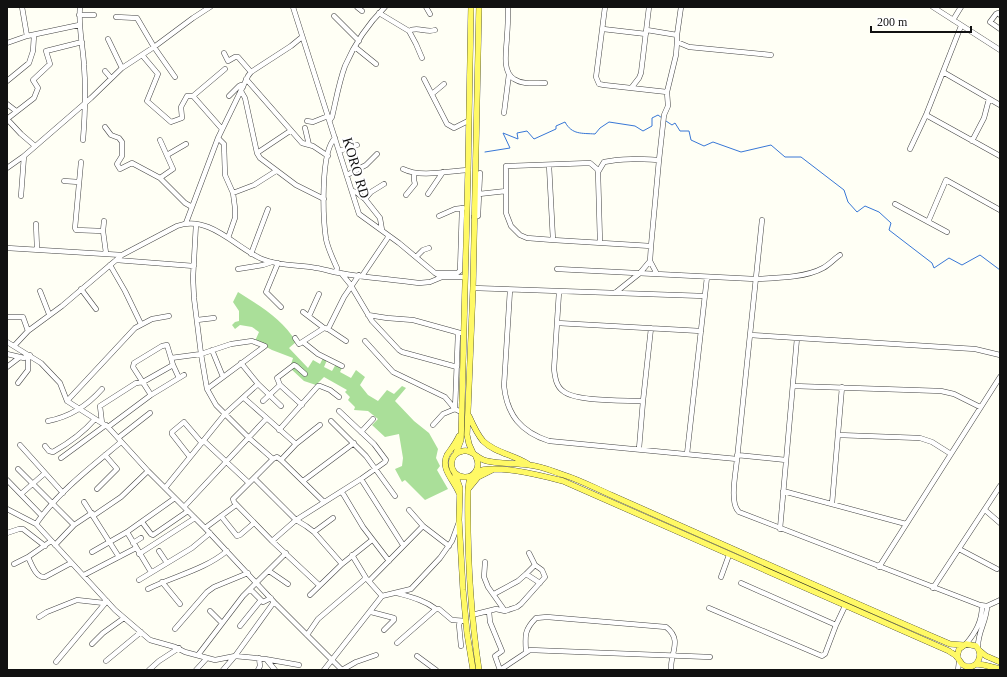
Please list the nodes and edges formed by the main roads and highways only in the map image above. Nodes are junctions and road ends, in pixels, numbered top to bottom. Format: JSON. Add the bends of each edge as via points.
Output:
{"nodes":[{"id":1,"x":471,"y":7,"type":"edge"},
{"id":2,"x":478,"y":7,"type":"edge"},
{"id":3,"x":468,"y":415,"type":"junction"},
{"id":4,"x":461,"y":432,"type":"junction"},
{"id":5,"x":455,"y":454,"type":"junction"},
{"id":6,"x":475,"y":455,"type":"junction"},
{"id":7,"x":530,"y":465,"type":"junction"},
{"id":8,"x":493,"y":470,"type":"junction"},
{"id":9,"x":475,"y":473,"type":"junction"},
{"id":10,"x":455,"y":474,"type":"junction"},
{"id":11,"x":468,"y":490,"type":"junction"},
{"id":12,"x":460,"y":495,"type":"junction"},
{"id":13,"x":964,"y":644,"type":"junction"},
{"id":14,"x":979,"y":650,"type":"junction"},
{"id":15,"x":958,"y":659,"type":"junction"},
{"id":16,"x":1000,"y":662,"type":"edge"},
{"id":17,"x":976,"y":664,"type":"junction"},
{"id":18,"x":965,"y":668,"type":"edge"},
{"id":19,"x":1000,"y":669,"type":"edge"},
{"id":20,"x":473,"y":670,"type":"edge"},
{"id":21,"x":479,"y":670,"type":"edge"}],
"edges":[{"from":1,"to":4,"type":"main road","via":[[468,170],[464,208],[465,277],[461,334]]},
{"from":2,"to":3,"type":"main road"},
{"from":3,"to":6,"type":"main road","via":[[468,440]]},
{"from":3,"to":7,"type":"main road","via":[[485,443]]},
{"from":4,"to":5,"type":"main road"},
{"from":4,"to":12,"type":"main road","via":[[445,464]]},
{"from":5,"to":6,"type":"main road","via":[[464,450]]},
{"from":5,"to":10,"type":"main road","via":[[451,464]]},
{"from":6,"to":7,"type":"main road","via":[[488,461]]},
{"from":6,"to":9,"type":"main road","via":[[478,464]]},
{"from":7,"to":13,"type":"main road","via":[[568,476],[950,644]]},
{"from":8,"to":9,"type":"main road","via":[[483,469]]},
{"from":8,"to":11,"type":"main road","via":[[478,477]]},
{"from":8,"to":15,"type":"main road","via":[[539,475],[563,481],[949,651]]},
{"from":9,"to":10,"type":"main road","via":[[466,478]]},
{"from":9,"to":11,"type":"main road"},
{"from":10,"to":12,"type":"main road","via":[[460,486]]},
{"from":11,"to":21,"type":"main road","via":[[467,547]]},
{"from":12,"to":20,"type":"main road","via":[[463,622]]},
{"from":13,"to":14,"type":"main road","via":[[973,644]]},
{"from":13,"to":15,"type":"main road","via":[[959,649]]},
{"from":14,"to":16,"type":"main road"},
{"from":14,"to":17,"type":"main road","via":[[980,658]]},
{"from":15,"to":18,"type":"main road"},
{"from":17,"to":18,"type":"main road"},
{"from":17,"to":19,"type":"main road"}]}
